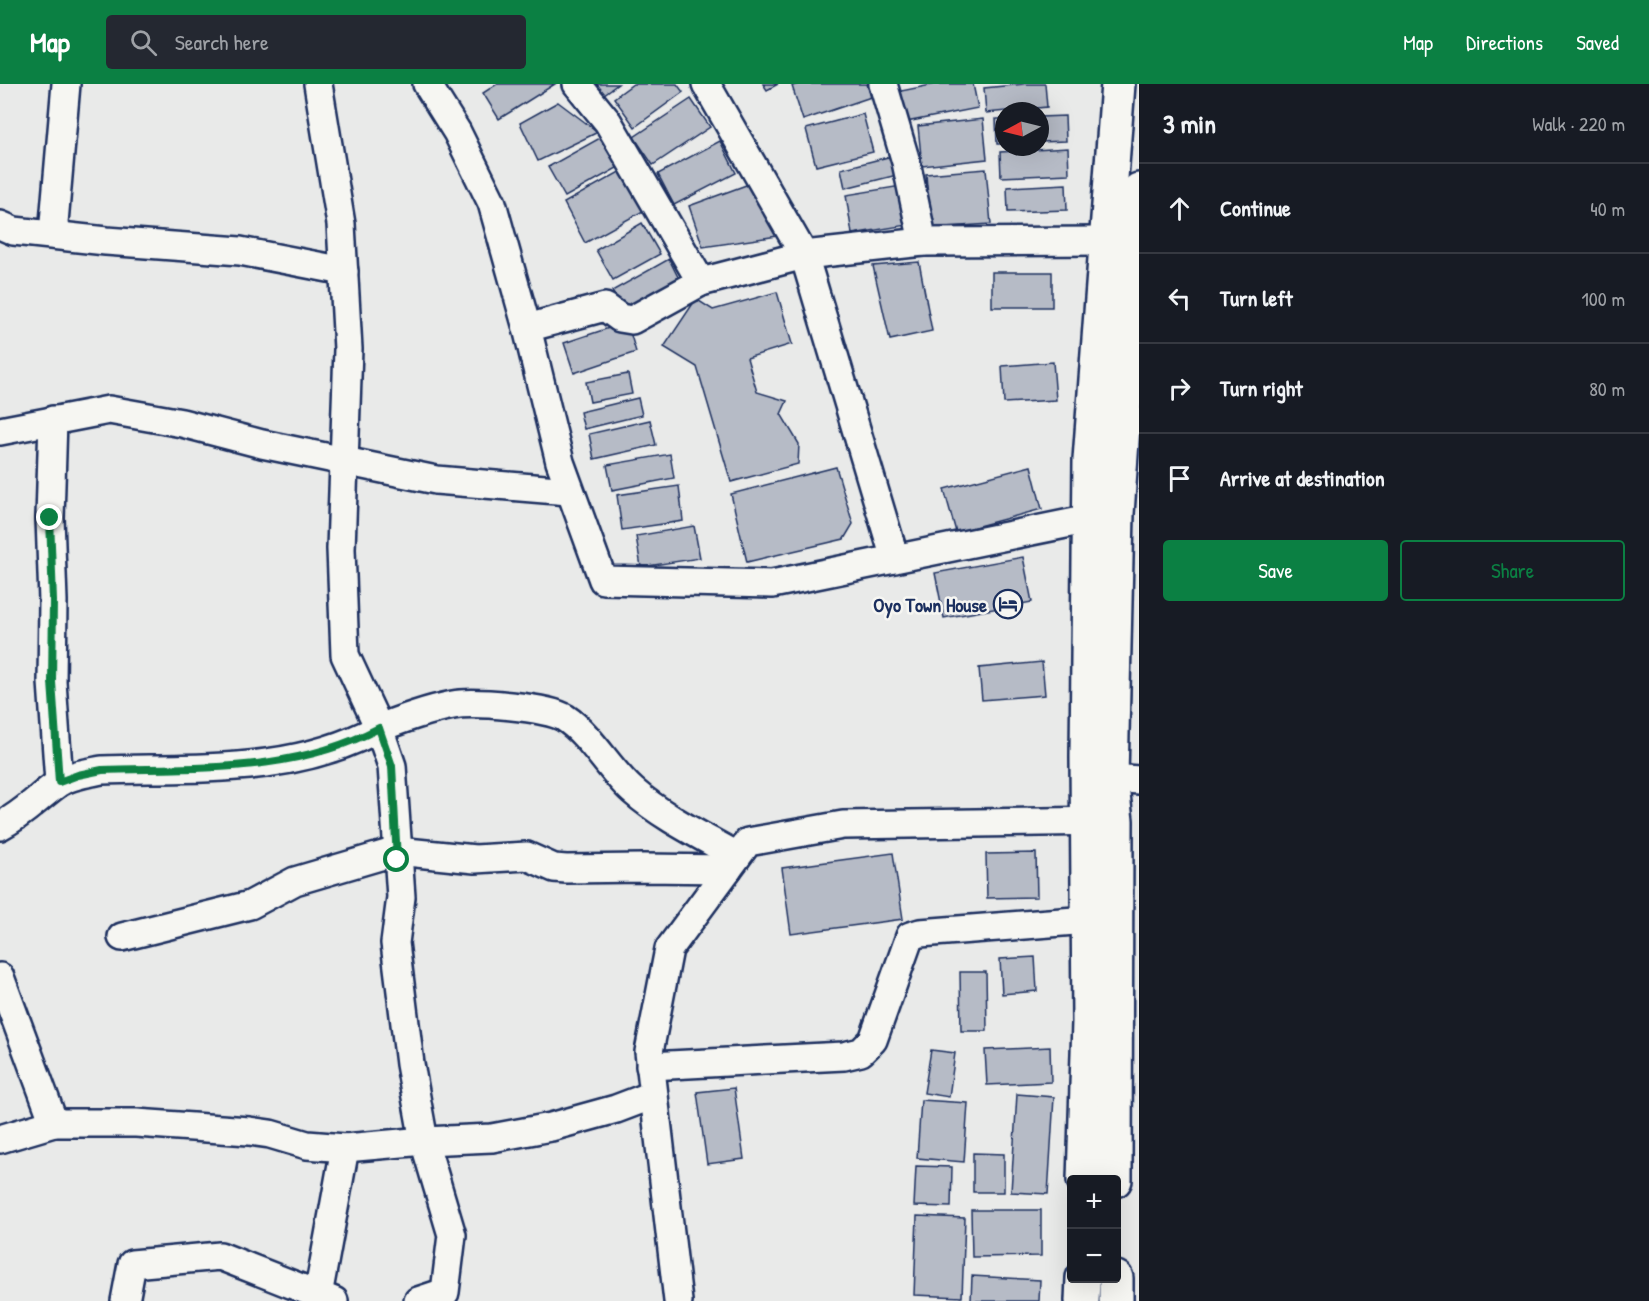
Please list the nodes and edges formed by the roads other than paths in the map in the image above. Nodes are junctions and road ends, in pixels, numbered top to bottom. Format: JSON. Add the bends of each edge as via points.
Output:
{"nodes":[{"id":1,"x":66,"y":84,"type":"edge"},
{"id":2,"x":318,"y":84,"type":"edge"},
{"id":3,"x":427,"y":84,"type":"edge"},
{"id":4,"x":577,"y":84,"type":"edge"},
{"id":5,"x":706,"y":84,"type":"edge"},
{"id":6,"x":883,"y":84,"type":"edge"},
{"id":7,"x":1118,"y":84,"type":"edge"},
{"id":8,"x":1125,"y":167,"type":"edge"},
{"id":9,"x":1139,"y":190,"type":"edge"},
{"id":10,"x":0,"y":225,"type":"edge"},
{"id":11,"x":53,"y":234,"type":"junction"},
{"id":12,"x":1106,"y":241,"type":"junction"},
{"id":13,"x":923,"y":242,"type":"junction"},
{"id":14,"x":810,"y":254,"type":"junction"},
{"id":15,"x":344,"y":271,"type":"junction"},
{"id":16,"x":700,"y":282,"type":"junction"},
{"id":17,"x":527,"y":328,"type":"junction"},
{"id":18,"x":53,"y":420,"type":"junction"},
{"id":19,"x":0,"y":431,"type":"edge"},
{"id":20,"x":343,"y":460,"type":"junction"},
{"id":21,"x":569,"y":491,"type":"junction"},
{"id":22,"x":1090,"y":519,"type":"junction"},
{"id":23,"x":911,"y":555,"type":"junction"},
{"id":24,"x":379,"y":728,"type":"junction"},
{"id":25,"x":1125,"y":779,"type":"edge"},
{"id":26,"x":59,"y":782,"type":"junction"},
{"id":27,"x":1102,"y":821,"type":"junction"},
{"id":28,"x":0,"y":826,"type":"edge"},
{"id":29,"x":397,"y":851,"type":"junction"},
{"id":30,"x":733,"y":863,"type":"junction"},
{"id":31,"x":1101,"y":920,"type":"junction"},
{"id":32,"x":122,"y":937,"type":"dead end"},
{"id":33,"x":1114,"y":955,"type":"edge"},
{"id":34,"x":0,"y":977,"type":"edge"},
{"id":35,"x":650,"y":1066,"type":"junction"},
{"id":36,"x":653,"y":1095,"type":"junction"},
{"id":37,"x":54,"y":1123,"type":"junction"},
{"id":38,"x":0,"y":1139,"type":"edge"},
{"id":39,"x":424,"y":1141,"type":"junction"},
{"id":40,"x":345,"y":1148,"type":"junction"},
{"id":41,"x":1084,"y":1175,"type":"edge"},
{"id":42,"x":1115,"y":1175,"type":"edge"},
{"id":43,"x":1083,"y":1283,"type":"edge"},
{"id":44,"x":1116,"y":1283,"type":"edge"},
{"id":45,"x":323,"y":1299,"type":"edge"},
{"id":46,"x":125,"y":1301,"type":"edge"},
{"id":47,"x":418,"y":1301,"type":"edge"},
{"id":48,"x":678,"y":1301,"type":"edge"},
{"id":49,"x":1082,"y":1301,"type":"edge"},
{"id":50,"x":1116,"y":1301,"type":"edge"}],
"edges":[{"from":1,"to":11,"type":"street"},
{"from":2,"to":15,"type":"street","via":[[341,224]]},
{"from":3,"to":17,"type":"street","via":[[457,132],[492,203]]},
{"from":4,"to":16,"type":"street","via":[[608,122]]},
{"from":5,"to":14,"type":"street"},
{"from":6,"to":13,"type":"street","via":[[906,162]]},
{"from":7,"to":8,"type":"street"},
{"from":8,"to":12,"type":"street"},
{"from":9,"to":25,"type":"street","via":[[1117,514]]},
{"from":10,"to":11,"type":"street","via":[[14,231]]},
{"from":11,"to":15,"type":"street","via":[[240,251]]},
{"from":12,"to":13,"type":"street"},
{"from":12,"to":22,"type":"street","via":[[1090,460]]},
{"from":13,"to":14,"type":"street"},
{"from":14,"to":16,"type":"street"},
{"from":14,"to":23,"type":"street"},
{"from":15,"to":20,"type":"street","via":[[348,349]]},
{"from":16,"to":17,"type":"street","via":[[632,320],[620,318],[605,307]]},
{"from":17,"to":21,"type":"street"},
{"from":18,"to":19,"type":"street"},
{"from":18,"to":20,"type":"street","via":[[110,410]]},
{"from":18,"to":26,"type":"street","via":[[52,682]]},
{"from":20,"to":21,"type":"street","via":[[436,480]]},
{"from":20,"to":24,"type":"street","via":[[345,655]]},
{"from":21,"to":23,"type":"street","via":[[603,580],[772,584]]},
{"from":22,"to":23,"type":"street"},
{"from":22,"to":27,"type":"street"},
{"from":24,"to":26,"type":"street","via":[[355,741],[305,757],[247,766],[102,770]]},
{"from":24,"to":29,"type":"street","via":[[392,766]]},
{"from":24,"to":30,"type":"street","via":[[456,704],[527,707],[564,716],[634,792]]},
{"from":25,"to":27,"type":"street"},
{"from":26,"to":28,"type":"street","via":[[19,816]]},
{"from":27,"to":30,"type":"street","via":[[843,825],[748,842]]},
{"from":27,"to":31,"type":"street"},
{"from":29,"to":30,"type":"street","via":[[476,859],[526,856],[566,869]]},
{"from":29,"to":32,"type":"street","via":[[295,881],[250,905]]},
{"from":29,"to":39,"type":"street","via":[[401,897],[395,943]]},
{"from":30,"to":35,"type":"street","via":[[669,950],[649,1052]]},
{"from":31,"to":33,"type":"street"},
{"from":31,"to":35,"type":"street","via":[[910,936],[873,1040],[861,1052]]},
{"from":33,"to":41,"type":"street","via":[[1089,1022]]},
{"from":33,"to":42,"type":"street"},
{"from":34,"to":37,"type":"street"},
{"from":35,"to":36,"type":"street"},
{"from":36,"to":39,"type":"street","via":[[550,1127],[492,1137]]},
{"from":36,"to":48,"type":"street"},
{"from":37,"to":38,"type":"street"},
{"from":37,"to":40,"type":"street","via":[[136,1123],[249,1131],[307,1145]]},
{"from":39,"to":40,"type":"street"},
{"from":39,"to":47,"type":"street","via":[[452,1235],[445,1292]]},
{"from":40,"to":45,"type":"street"},
{"from":43,"to":49,"type":"street"},
{"from":44,"to":50,"type":"street"},
{"from":45,"to":46,"type":"street","via":[[220,1256],[132,1264]]}]}
